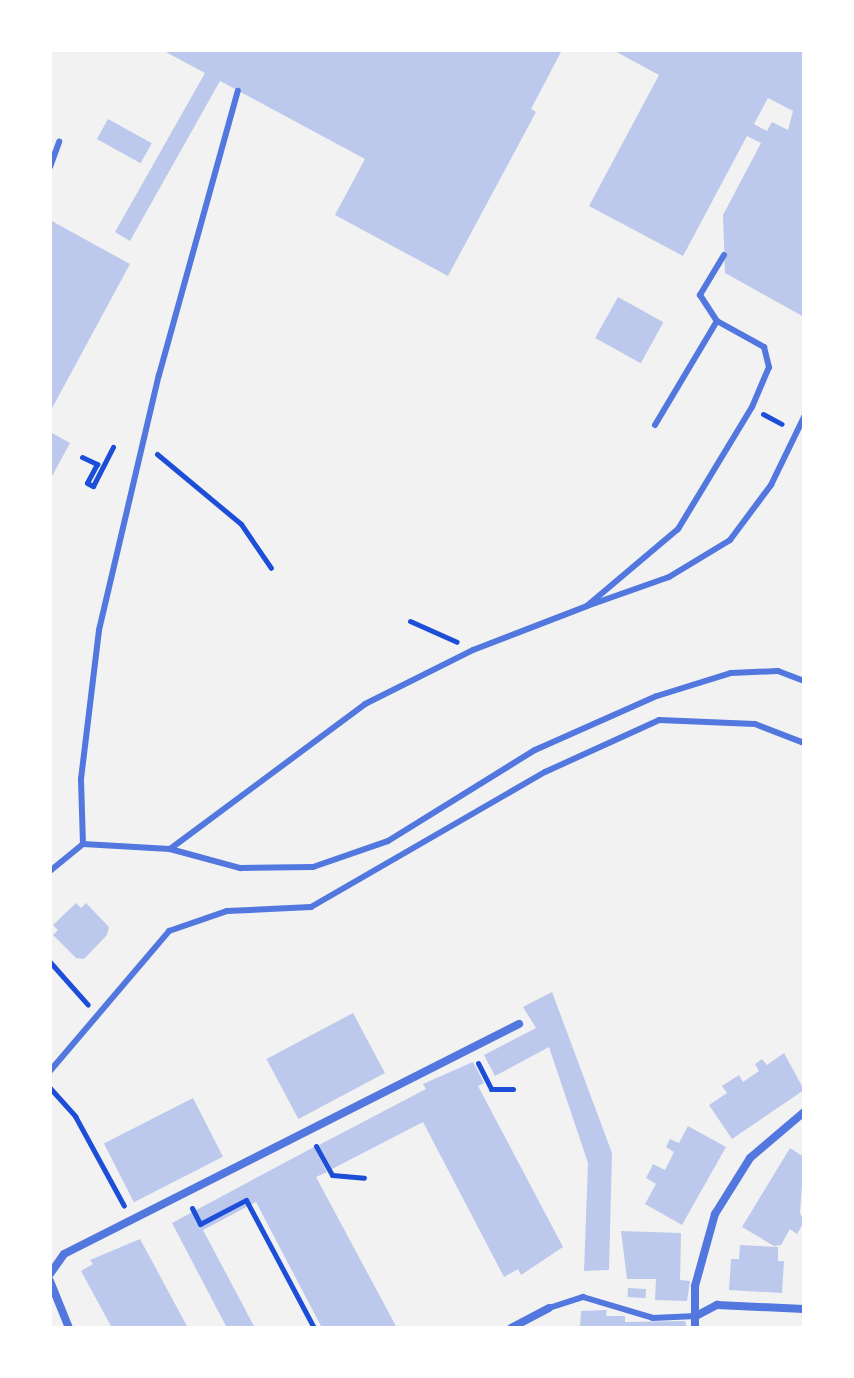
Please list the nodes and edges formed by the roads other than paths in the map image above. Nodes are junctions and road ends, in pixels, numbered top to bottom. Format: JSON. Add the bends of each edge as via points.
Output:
{"nodes":[{"id":1,"x":238,"y":91,"type":"dead end"},
{"id":2,"x":59,"y":142,"type":"dead end"},
{"id":3,"x":50,"y":167,"type":"edge"},
{"id":4,"x":724,"y":255,"type":"dead end"},
{"id":5,"x":717,"y":321,"type":"junction"},
{"id":6,"x":804,"y":417,"type":"edge"},
{"id":7,"x":655,"y":425,"type":"dead end"},
{"id":8,"x":587,"y":606,"type":"junction"},
{"id":9,"x":804,"y":681,"type":"edge"},
{"id":10,"x":804,"y":743,"type":"edge"},
{"id":11,"x":83,"y":844,"type":"junction"},
{"id":12,"x":170,"y":849,"type":"junction"},
{"id":13,"x":50,"y":871,"type":"edge"},
{"id":14,"x":519,"y":1024,"type":"dead end"},
{"id":15,"x":50,"y":1071,"type":"edge"},
{"id":16,"x":800,"y":1115,"type":"edge"},
{"id":17,"x":804,"y":1127,"type":"edge"},
{"id":18,"x":50,"y":1274,"type":"edge"},
{"id":19,"x":50,"y":1281,"type":"edge"},
{"id":20,"x":549,"y":1308,"type":"joint"},
{"id":21,"x":804,"y":1309,"type":"edge"},
{"id":22,"x":696,"y":1316,"type":"junction"},
{"id":23,"x":69,"y":1328,"type":"edge"},
{"id":24,"x":511,"y":1328,"type":"edge"},
{"id":25,"x":695,"y":1328,"type":"edge"}],
"edges":[{"from":1,"to":11,"type":"lane","via":[[203,204],[99,630],[81,779]]},
{"from":2,"to":3,"type":"lane"},
{"from":4,"to":5,"type":"lane","via":[[700,295]]},
{"from":5,"to":7,"type":"lane"},
{"from":5,"to":8,"type":"lane","via":[[764,347],[769,367],[752,407],[678,529]]},
{"from":6,"to":8,"type":"lane","via":[[771,485],[730,540],[669,577]]},
{"from":8,"to":12,"type":"lane","via":[[473,650],[365,704]]},
{"from":9,"to":12,"type":"lane","via":[[778,671],[731,673],[657,696],[535,750],[388,841],[313,867],[240,868]]},
{"from":10,"to":15,"type":"lane","via":[[755,724],[659,720],[545,772],[311,907],[227,911],[169,931]]},
{"from":11,"to":12,"type":"lane"},
{"from":11,"to":13,"type":"lane"},
{"from":14,"to":18,"type":"street","via":[[64,1254]]},
{"from":16,"to":17,"type":"street"},
{"from":16,"to":22,"type":"street","via":[[750,1158],[715,1214],[695,1286]]},
{"from":19,"to":23,"type":"street"},
{"from":20,"to":22,"type":"lane","via":[[583,1297],[653,1318]]},
{"from":20,"to":24,"type":"street"},
{"from":21,"to":22,"type":"street","via":[[717,1305]]},
{"from":22,"to":25,"type":"street"}]}
